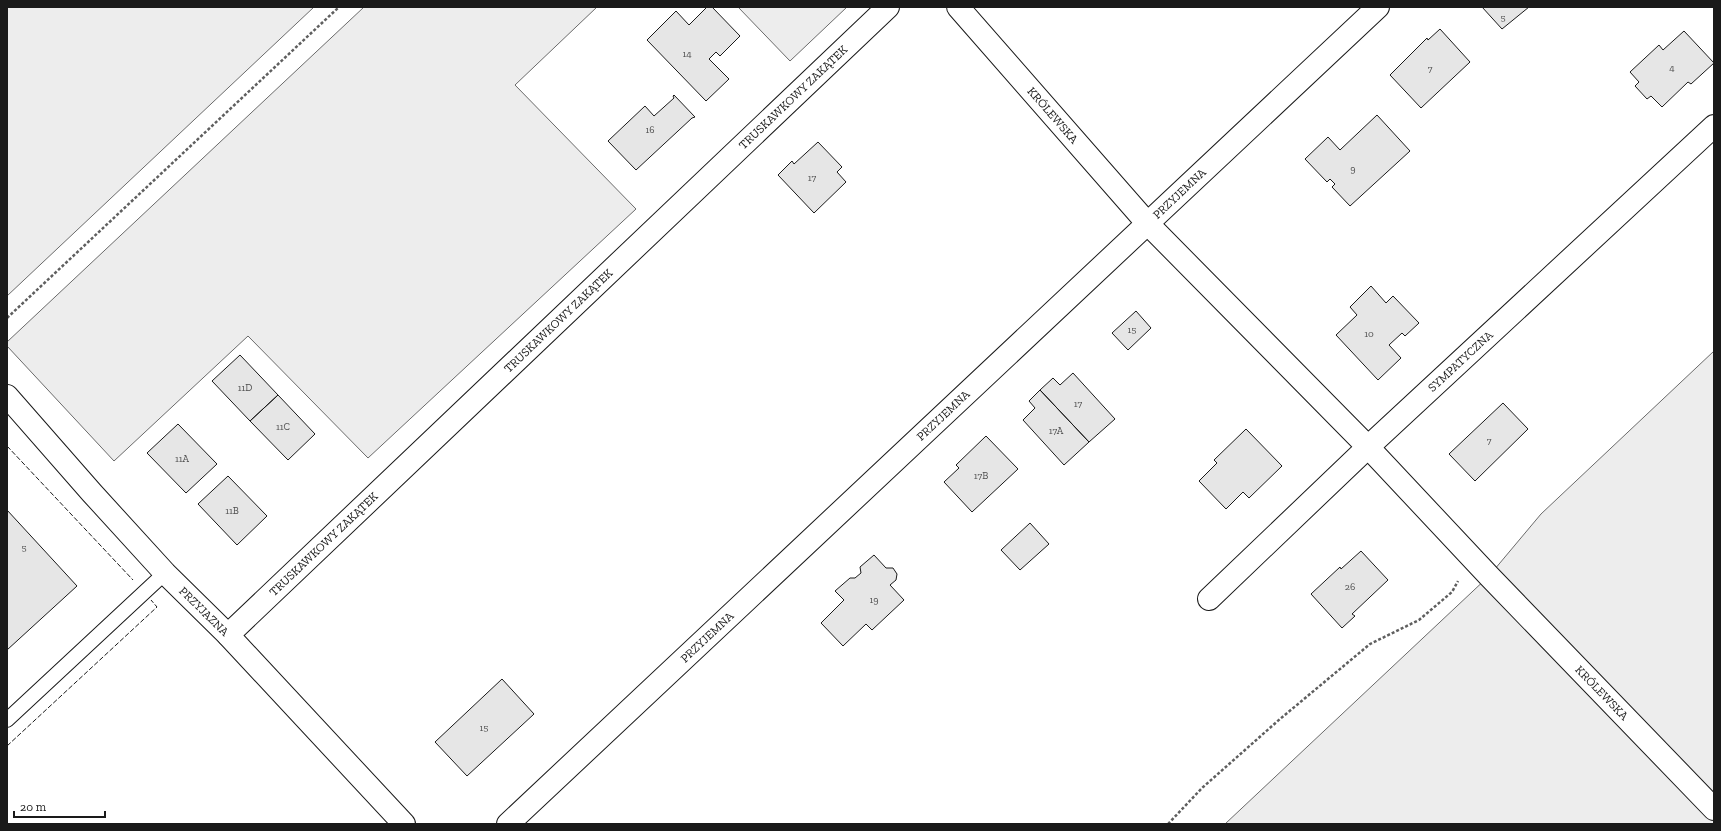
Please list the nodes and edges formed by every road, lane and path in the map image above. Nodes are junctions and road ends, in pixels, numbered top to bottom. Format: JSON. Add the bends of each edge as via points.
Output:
{"nodes":[{"id":1,"x":339,"y":7,"type":"edge"},
{"id":2,"x":888,"y":7,"type":"edge"},
{"id":3,"x":958,"y":7,"type":"edge"},
{"id":4,"x":1378,"y":7,"type":"edge"},
{"id":5,"x":1714,"y":126,"type":"edge"},
{"id":6,"x":1148,"y":224,"type":"junction"},
{"id":7,"x":7,"y":318,"type":"edge"},
{"id":8,"x":7,"y":396,"type":"edge"},
{"id":9,"x":1368,"y":447,"type":"junction"},
{"id":10,"x":1471,"y":557,"type":"junction"},
{"id":11,"x":165,"y":573,"type":"junction"},
{"id":12,"x":1209,"y":599,"type":"dead end"},
{"id":13,"x":228,"y":635,"type":"junction"},
{"id":14,"x":7,"y":720,"type":"edge"},
{"id":15,"x":1714,"y":809,"type":"edge"},
{"id":16,"x":404,"y":824,"type":"edge"},
{"id":17,"x":508,"y":824,"type":"edge"},
{"id":18,"x":1168,"y":824,"type":"edge"}],
"edges":[{"from":1,"to":7,"type":"path"},
{"from":2,"to":13,"type":"street","name":"TRUSKAWKOWY ZAKĄTEK"},
{"from":3,"to":6,"type":"street","name":"KRÓLEWSKA"},
{"from":4,"to":6,"type":"street","name":"PRZYJEMNA"},
{"from":5,"to":9,"type":"street","name":"SYMPATYCZNA"},
{"from":6,"to":9,"type":"street","name":"KRÓLEWSKA"},
{"from":6,"to":17,"type":"street","name":"PRZYJEMNA"},
{"from":8,"to":11,"type":"street","name":"PRZYJAZNA"},
{"from":9,"to":10,"type":"street","name":"KRÓLEWSKA"},
{"from":9,"to":12,"type":"street","name":"SYMPATYCZNA"},
{"from":10,"to":15,"type":"street","name":"KRÓLEWSKA"},
{"from":10,"to":18,"type":"path","via":[[1452,592],[1418,620],[1370,644],[1202,788]]},
{"from":11,"to":13,"type":"street","name":"PRZYJAZNA"},
{"from":11,"to":14,"type":"lane"},
{"from":13,"to":16,"type":"street","name":"PRZYJAZNA"}]}
